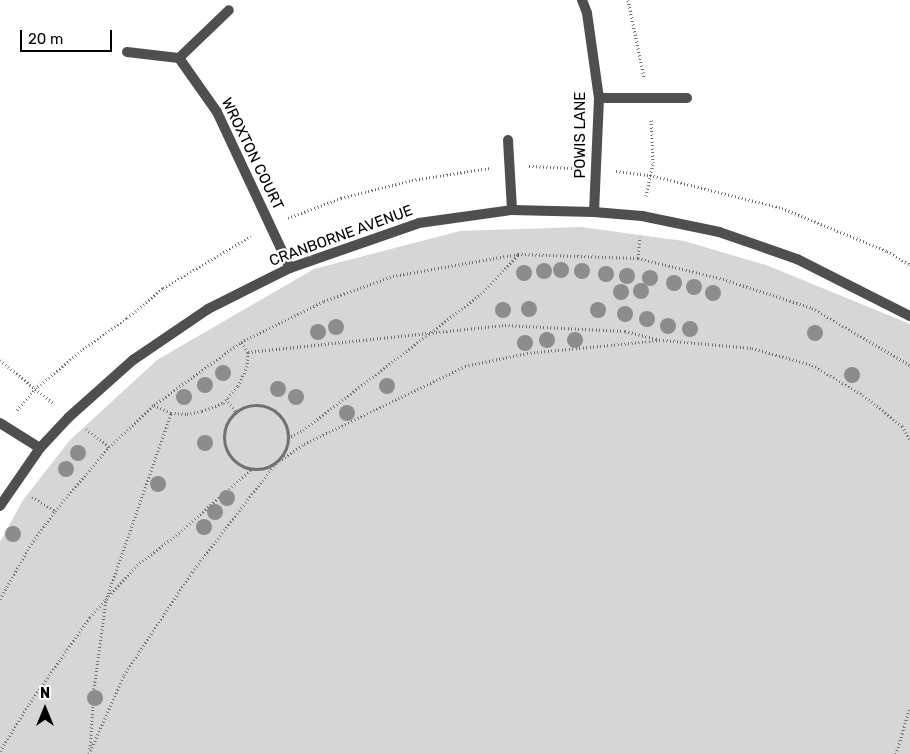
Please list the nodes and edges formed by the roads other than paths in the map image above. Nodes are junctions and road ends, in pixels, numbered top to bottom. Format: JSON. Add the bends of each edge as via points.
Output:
{"nodes":[{"id":1,"x":582,"y":0,"type":"edge"},
{"id":2,"x":229,"y":10,"type":"dead end"},
{"id":3,"x":127,"y":52,"type":"dead end"},
{"id":4,"x":179,"y":58,"type":"junction"},
{"id":5,"x":599,"y":98,"type":"junction"},
{"id":6,"x":687,"y":98,"type":"dead end"},
{"id":7,"x":508,"y":140,"type":"dead end"},
{"id":8,"x":512,"y":210,"type":"junction"},
{"id":9,"x":594,"y":212,"type":"junction"},
{"id":10,"x":290,"y":268,"type":"junction"},
{"id":11,"x":910,"y":316,"type":"edge"},
{"id":12,"x":0,"y":422,"type":"edge"},
{"id":13,"x":40,"y":448,"type":"junction"},
{"id":14,"x":0,"y":506,"type":"edge"}],
"edges":[{"from":1,"to":5,"type":"street","name":"POWIS LANE","via":[[587,13]]},
{"from":2,"to":4,"type":"street"},
{"from":3,"to":4,"type":"street"},
{"from":4,"to":10,"type":"street","name":"WROXTON COURT","via":[[217,112]]},
{"from":5,"to":6,"type":"street"},
{"from":5,"to":9,"type":"street","name":"POWIS LANE"},
{"from":7,"to":8,"type":"street"},
{"from":8,"to":9,"type":"street","name":"CRANBORNE AVENUE"},
{"from":8,"to":10,"type":"street","name":"CRANBORNE AVENUE","via":[[419,223]]},
{"from":9,"to":11,"type":"street","name":"CRANBORNE AVENUE","via":[[642,216],[719,232],[797,259]]},
{"from":10,"to":13,"type":"street","name":"CRANBORNE AVENUE","via":[[208,309],[133,360],[69,417]]},
{"from":12,"to":13,"type":"street"},
{"from":13,"to":14,"type":"street","name":"CRANBORNE AVENUE"}]}
